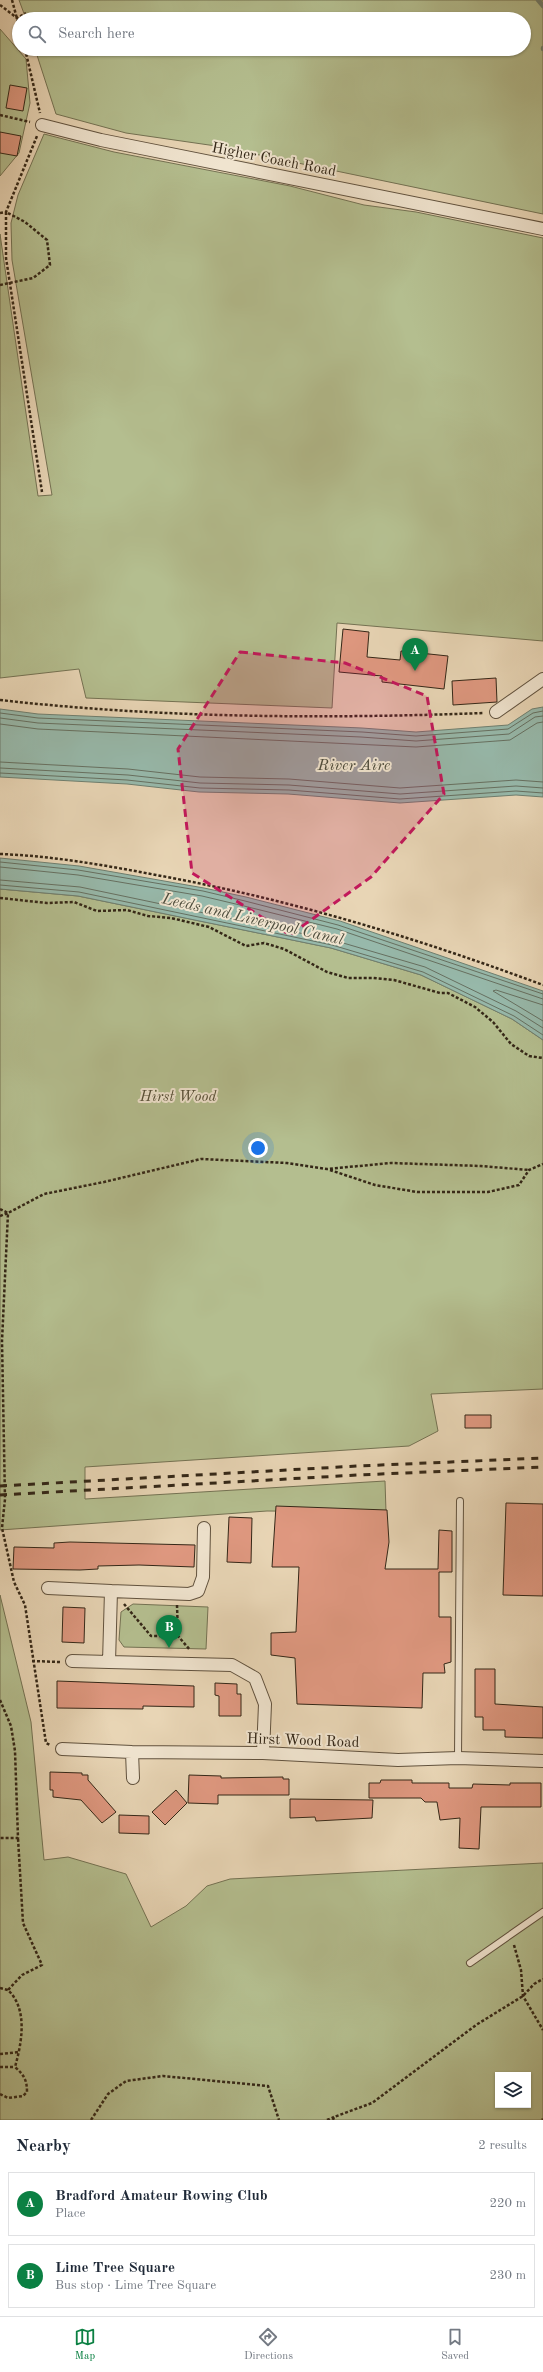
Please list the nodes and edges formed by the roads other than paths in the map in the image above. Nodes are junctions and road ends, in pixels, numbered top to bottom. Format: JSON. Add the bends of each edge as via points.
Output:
{"nodes":[{"id":1,"x":42,"y":125,"type":"road end"},
{"id":2,"x":543,"y":229,"type":"edge"},
{"id":3,"x":543,"y":679,"type":"edge"},
{"id":4,"x":496,"y":712,"type":"road end"},
{"id":5,"x":460,"y":1501,"type":"dead end"},
{"id":6,"x":204,"y":1528,"type":"dead end"},
{"id":7,"x":48,"y":1588,"type":"dead end"},
{"id":8,"x":112,"y":1592,"type":"junction"},
{"id":9,"x":72,"y":1661,"type":"dead end"},
{"id":10,"x":109,"y":1662,"type":"junction"},
{"id":11,"x":62,"y":1749,"type":"road end"},
{"id":12,"x":132,"y":1752,"type":"junction"},
{"id":13,"x":263,"y":1753,"type":"junction"},
{"id":14,"x":458,"y":1758,"type":"junction"},
{"id":15,"x":543,"y":1761,"type":"edge"},
{"id":16,"x":133,"y":1778,"type":"dead end"},
{"id":17,"x":543,"y":1912,"type":"edge"},
{"id":18,"x":470,"y":1963,"type":"dead end"}],
"edges":[{"from":1,"to":2,"type":"street","name":"Higher Coach Road","via":[[101,140]]},
{"from":3,"to":4,"type":"street"},
{"from":5,"to":14,"type":"lane"},
{"from":6,"to":8,"type":"street","via":[[202,1584],[198,1592]]},
{"from":7,"to":8,"type":"street"},
{"from":8,"to":10,"type":"street"},
{"from":9,"to":10,"type":"street"},
{"from":10,"to":13,"type":"street","via":[[200,1662],[232,1665],[255,1678],[265,1704]]},
{"from":11,"to":12,"type":"street","name":"Hirst Wood Road"},
{"from":12,"to":13,"type":"street","name":"Hirst Wood Road"},
{"from":12,"to":16,"type":"street"},
{"from":13,"to":14,"type":"street","name":"Hirst Wood Road","via":[[398,1760]]},
{"from":14,"to":15,"type":"street","name":"Hirst Wood Road"},
{"from":17,"to":18,"type":"lane"}]}
